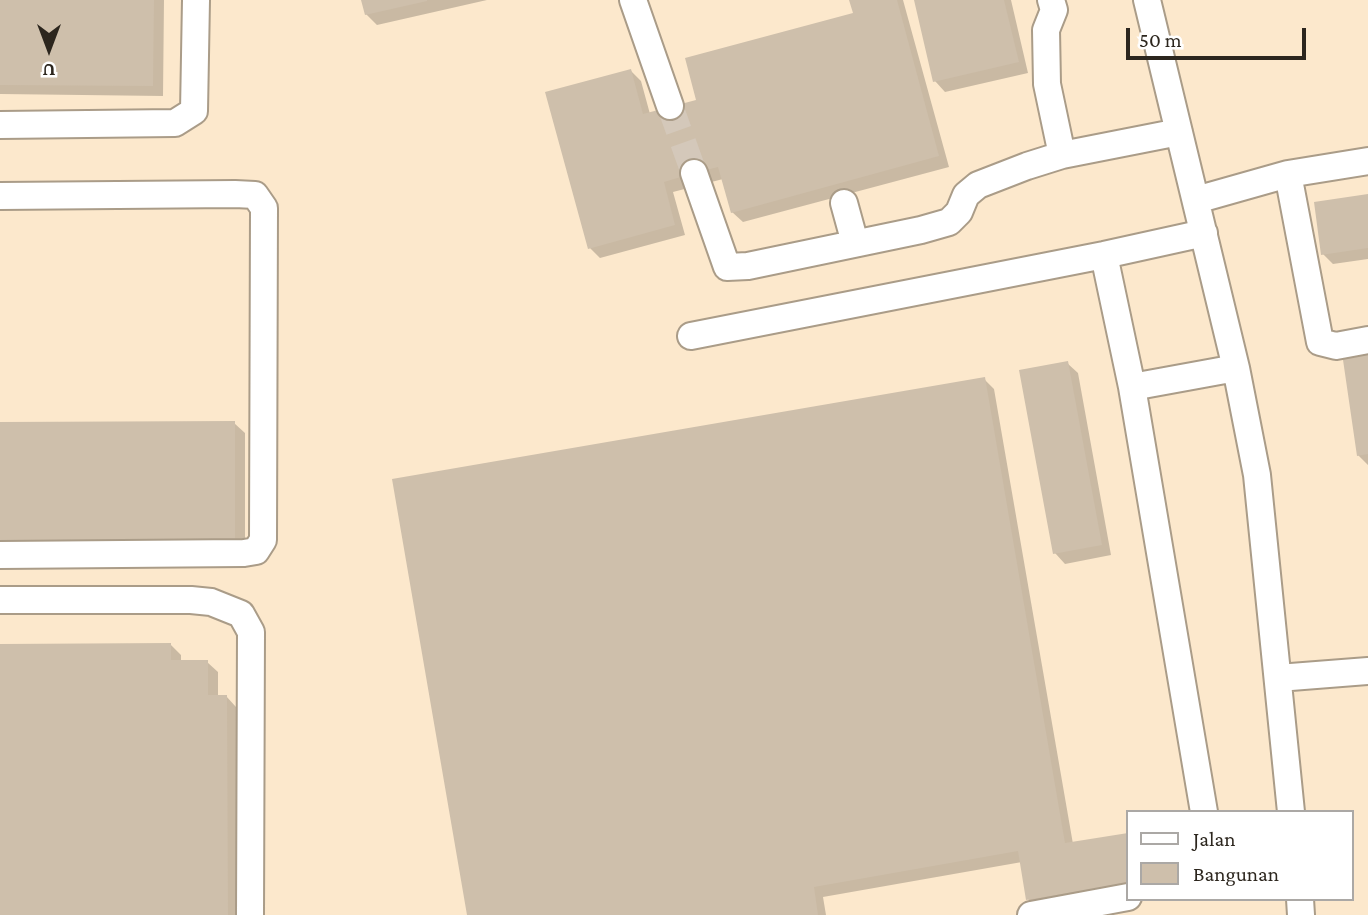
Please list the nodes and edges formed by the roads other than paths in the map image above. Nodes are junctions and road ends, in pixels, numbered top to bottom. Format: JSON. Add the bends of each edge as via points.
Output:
{"nodes":[{"id":1,"x":196,"y":0,"type":"edge"},
{"id":2,"x":633,"y":0,"type":"edge"},
{"id":3,"x":1051,"y":0,"type":"edge"},
{"id":4,"x":1147,"y":0,"type":"edge"},
{"id":5,"x":670,"y":106,"type":"tunnel mouth"},
{"id":6,"x":0,"y":125,"type":"edge"},
{"id":7,"x":1179,"y":132,"type":"junction"},
{"id":8,"x":1062,"y":155,"type":"junction"},
{"id":9,"x":1368,"y":161,"type":"edge"},
{"id":10,"x":694,"y":173,"type":"tunnel mouth"},
{"id":11,"x":1289,"y":174,"type":"junction"},
{"id":12,"x":0,"y":196,"type":"edge"},
{"id":13,"x":1196,"y":200,"type":"junction"},
{"id":14,"x":844,"y":203,"type":"dead end"},
{"id":15,"x":1204,"y":233,"type":"junction"},
{"id":16,"x":855,"y":243,"type":"junction"},
{"id":17,"x":1104,"y":255,"type":"junction"},
{"id":18,"x":691,"y":336,"type":"dead end"},
{"id":19,"x":1368,"y":340,"type":"edge"},
{"id":20,"x":1236,"y":368,"type":"junction"},
{"id":21,"x":1132,"y":387,"type":"junction"},
{"id":22,"x":0,"y":555,"type":"edge"},
{"id":23,"x":0,"y":600,"type":"edge"},
{"id":24,"x":1368,"y":671,"type":"edge"},
{"id":25,"x":1279,"y":678,"type":"junction"},
{"id":26,"x":1203,"y":810,"type":"edge"},
{"id":27,"x":1291,"y":810,"type":"edge"},
{"id":28,"x":1126,"y":897,"type":"edge"},
{"id":29,"x":250,"y":915,"type":"edge"},
{"id":30,"x":1031,"y":915,"type":"edge"}],
"edges":[{"from":1,"to":6,"type":"lane","via":[[194,111],[185,118],[175,123]]},
{"from":2,"to":5,"type":"lane"},
{"from":3,"to":8,"type":"lane","via":[[1054,10],[1046,30],[1047,85]]},
{"from":4,"to":7,"type":"lane"},
{"from":7,"to":8,"type":"lane"},
{"from":7,"to":13,"type":"lane"},
{"from":8,"to":16,"type":"lane","via":[[978,185],[949,222]]},
{"from":9,"to":11,"type":"lane"},
{"from":10,"to":16,"type":"lane","via":[[727,267]]},
{"from":11,"to":13,"type":"lane"},
{"from":11,"to":19,"type":"lane","via":[[1320,342],[1336,346]]},
{"from":12,"to":22,"type":"lane","via":[[235,194],[256,195],[264,208],[263,540],[256,551]]},
{"from":13,"to":15,"type":"lane"},
{"from":14,"to":16,"type":"lane"},
{"from":15,"to":17,"type":"lane"},
{"from":15,"to":20,"type":"lane"},
{"from":17,"to":18,"type":"lane"},
{"from":17,"to":21,"type":"lane"},
{"from":20,"to":21,"type":"lane"},
{"from":20,"to":25,"type":"lane","via":[[1257,475]]},
{"from":21,"to":26,"type":"lane"},
{"from":23,"to":29,"type":"lane","via":[[191,600],[242,614],[251,632]]},
{"from":24,"to":25,"type":"lane"},
{"from":25,"to":27,"type":"lane"},
{"from":28,"to":30,"type":"lane"}]}
